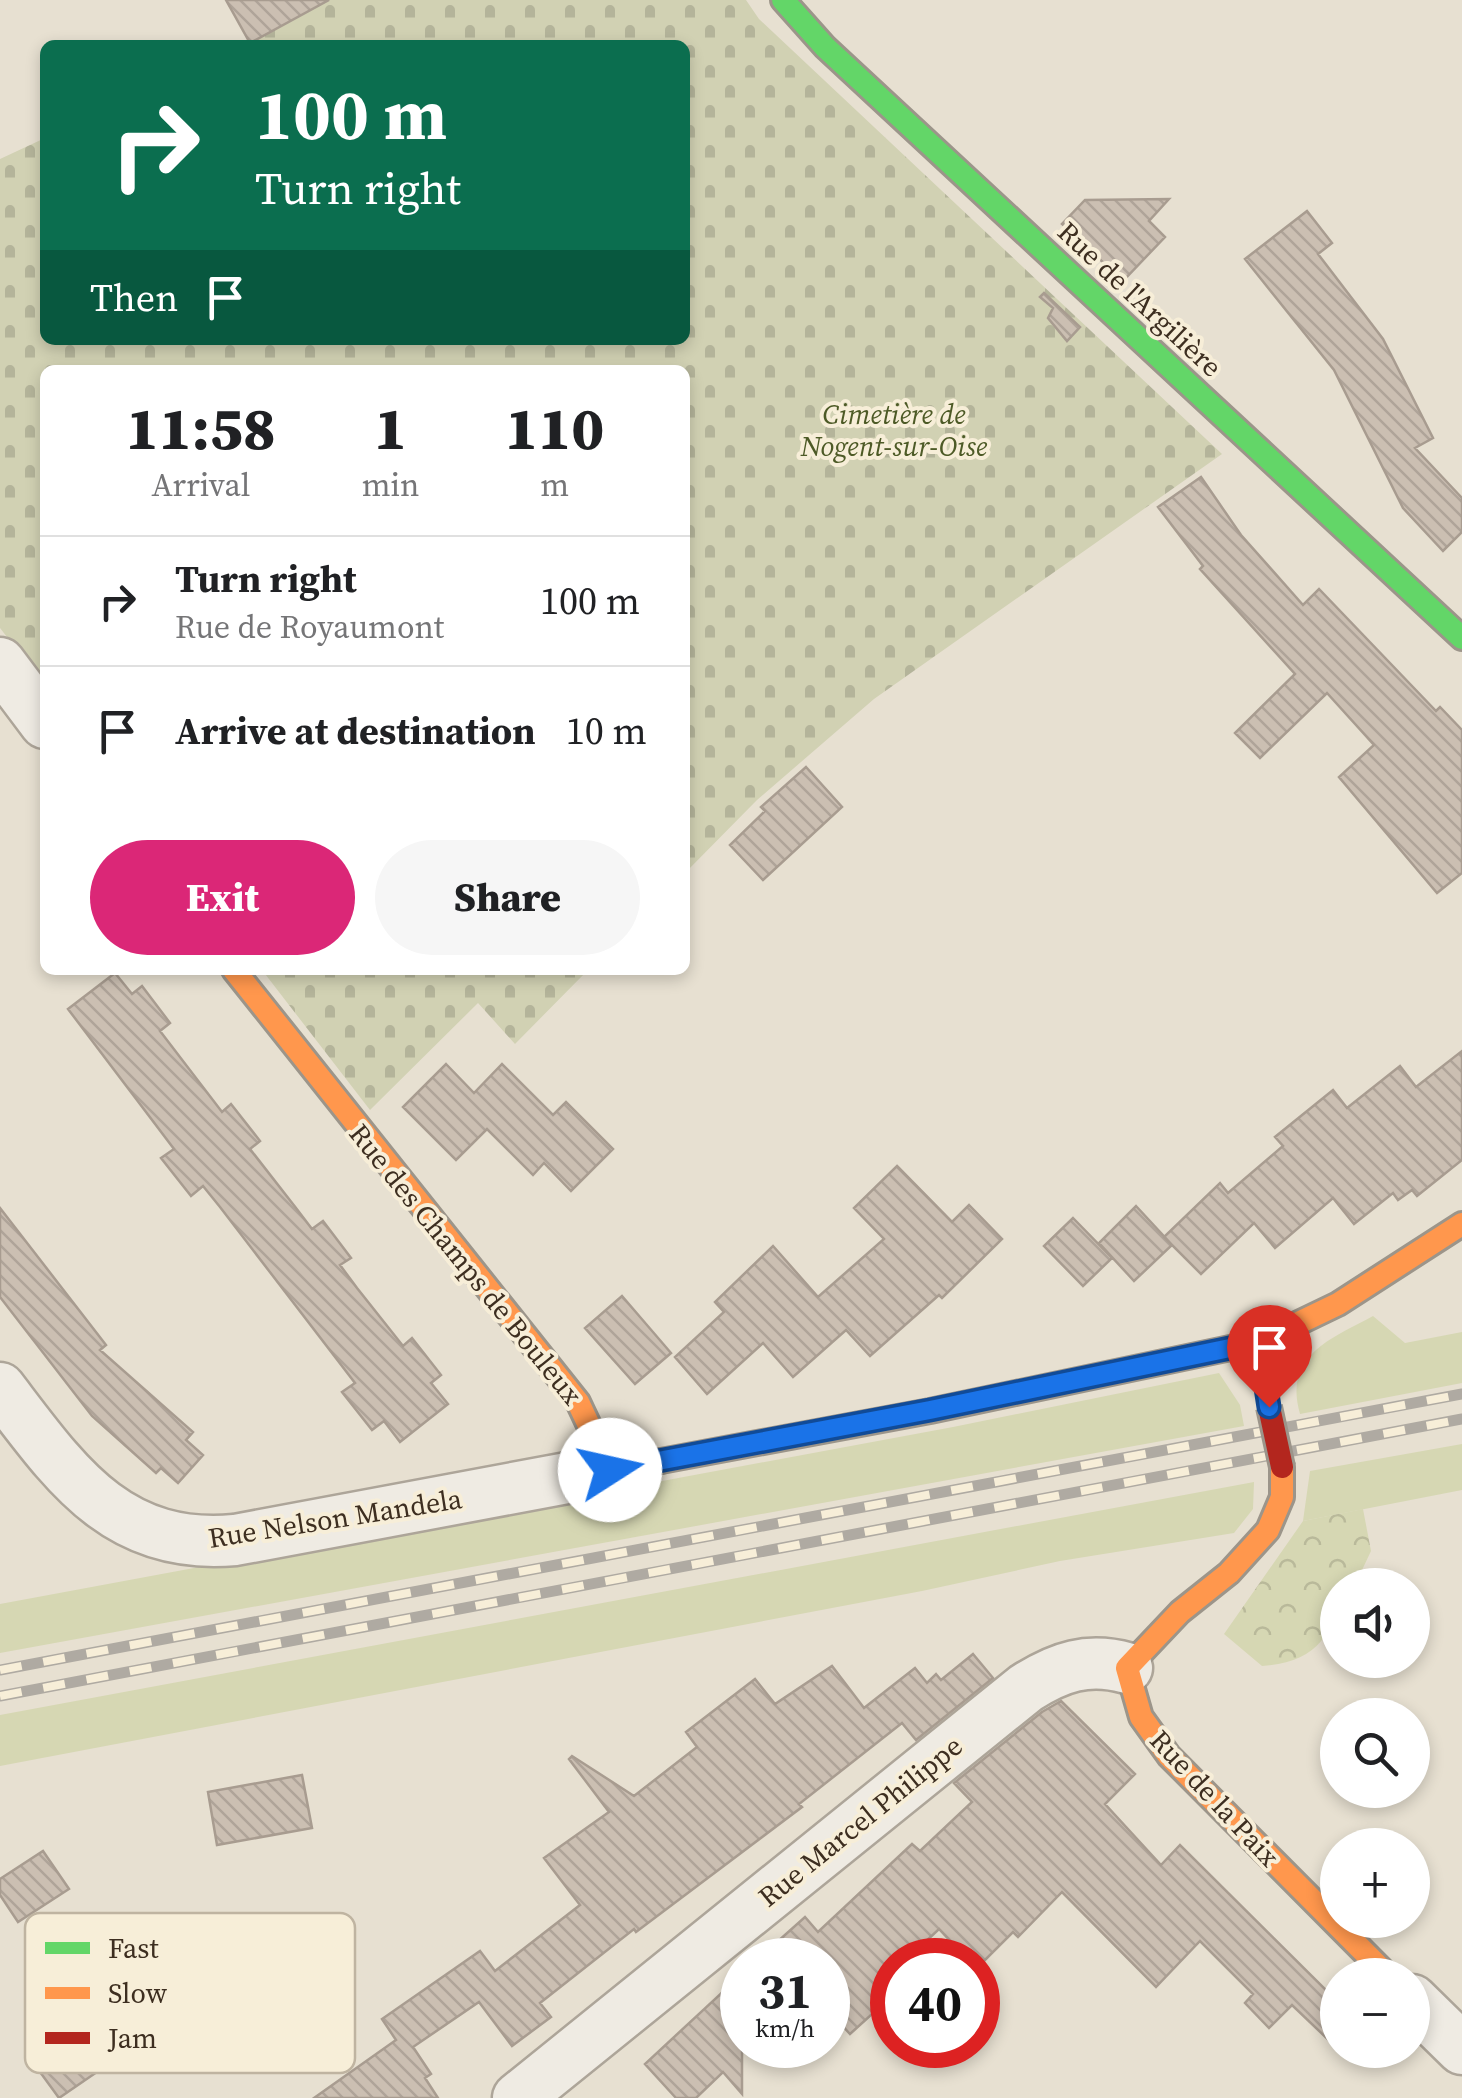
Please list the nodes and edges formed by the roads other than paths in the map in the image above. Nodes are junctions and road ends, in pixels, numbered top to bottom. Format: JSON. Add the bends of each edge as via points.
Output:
{"nodes":[{"id":1,"x":782,"y":0,"type":"edge"},
{"id":2,"x":1462,"y":638,"type":"edge"},
{"id":3,"x":0,"y":663,"type":"edge"},
{"id":4,"x":40,"y":716,"type":"edge"},
{"id":5,"x":238,"y":975,"type":"edge"},
{"id":6,"x":1462,"y":1224,"type":"edge"},
{"id":7,"x":1259,"y":1342,"type":"junction"},
{"id":8,"x":0,"y":1388,"type":"edge"},
{"id":9,"x":610,"y":1470,"type":"junction"},
{"id":10,"x":1126,"y":1668,"type":"junction"},
{"id":11,"x":1370,"y":1958,"type":"edge"},
{"id":12,"x":1430,"y":2017,"type":"edge"},
{"id":13,"x":1461,"y":2046,"type":"edge"},
{"id":14,"x":518,"y":2098,"type":"edge"}],
"edges":[{"from":1,"to":2,"type":"street","name":"Rue de l'Argilière"},
{"from":3,"to":4,"type":"street"},
{"from":5,"to":9,"type":"street","name":"Rue des Champs de Bouleux","via":[[578,1402]]},
{"from":6,"to":7,"type":"street","via":[[1342,1302]]},
{"from":7,"to":9,"type":"street"},
{"from":7,"to":10,"type":"street","bridge":true,"via":[[1282,1498],[1268,1530]]},
{"from":8,"to":9,"type":"street","name":"Rue Nelson Mandela","via":[[95,1501],[140,1528],[188,1541],[235,1540]]},
{"from":10,"to":11,"type":"street","name":"Rue de la Paix","via":[[1140,1716],[1168,1756]]},
{"from":10,"to":14,"type":"street","name":"Rue Marcel Philippe","via":[[1085,1662],[1026,1688]]},
{"from":12,"to":13,"type":"street"}]}
